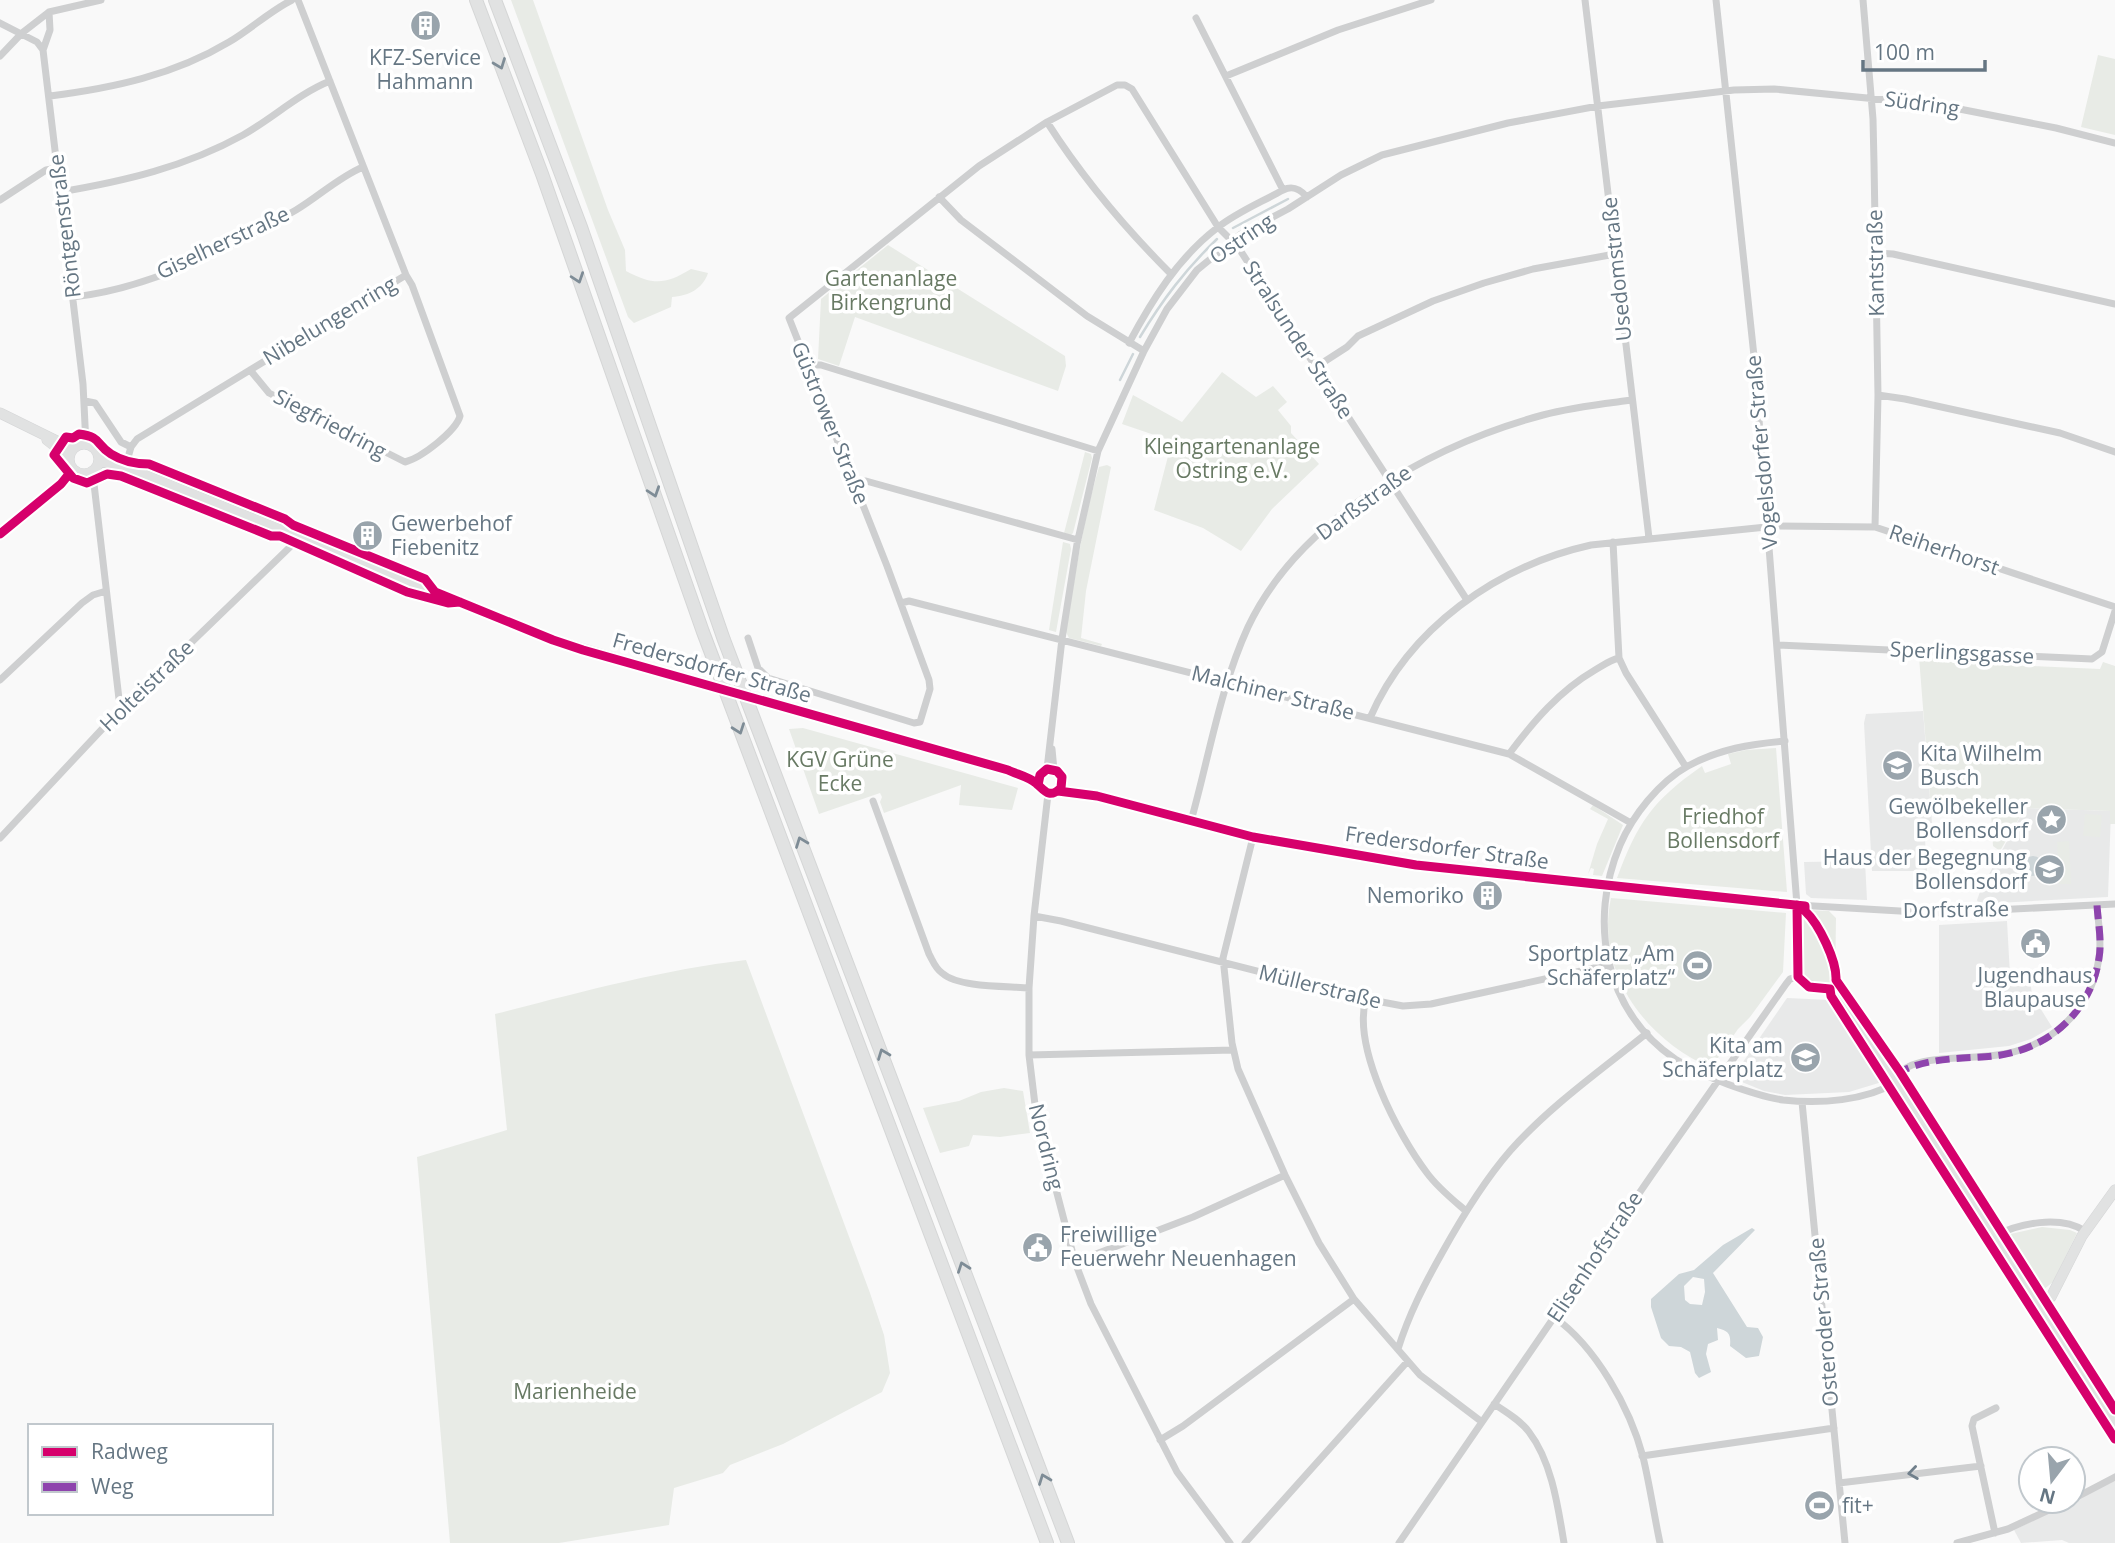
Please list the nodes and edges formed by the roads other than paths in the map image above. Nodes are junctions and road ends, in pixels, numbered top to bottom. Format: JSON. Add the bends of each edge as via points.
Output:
{"nodes":[{"id":1,"x":101,"y":0,"type":"edge"},
{"id":2,"x":292,"y":0,"type":"edge"},
{"id":3,"x":298,"y":0,"type":"edge"},
{"id":4,"x":476,"y":0,"type":"edge"},
{"id":5,"x":495,"y":0,"type":"edge"},
{"id":6,"x":1431,"y":0,"type":"edge"},
{"id":7,"x":1585,"y":0,"type":"edge"},
{"id":8,"x":1716,"y":0,"type":"edge"},
{"id":9,"x":1863,"y":0,"type":"edge"},
{"id":10,"x":49,"y":12,"type":"junction"},
{"id":11,"x":1196,"y":18,"type":"dead end"},
{"id":12,"x":0,"y":23,"type":"edge"},
{"id":13,"x":22,"y":33,"type":"junction"},
{"id":14,"x":43,"y":50,"type":"junction"},
{"id":15,"x":0,"y":56,"type":"edge"},
{"id":16,"x":1226,"y":76,"type":"junction"},
{"id":17,"x":330,"y":81,"type":"junction"},
{"id":18,"x":1125,"y":85,"type":"joint"},
{"id":19,"x":1726,"y":91,"type":"junction"},
{"id":20,"x":50,"y":96,"type":"junction"},
{"id":21,"x":1871,"y":97,"type":"junction"},
{"id":22,"x":1598,"y":106,"type":"junction"},
{"id":23,"x":1047,"y":122,"type":"junction"},
{"id":24,"x":2115,"y":143,"type":"edge"},
{"id":25,"x":363,"y":167,"type":"junction"},
{"id":26,"x":58,"y":168,"type":"junction"},
{"id":27,"x":1283,"y":190,"type":"junction"},
{"id":28,"x":60,"y":192,"type":"junction"},
{"id":29,"x":939,"y":197,"type":"junction"},
{"id":30,"x":1307,"y":197,"type":"junction"},
{"id":31,"x":0,"y":200,"type":"edge"},
{"id":32,"x":1218,"y":227,"type":"junction"},
{"id":33,"x":1231,"y":241,"type":"junction"},
{"id":34,"x":1877,"y":253,"type":"junction"},
{"id":35,"x":1615,"y":254,"type":"junction"},
{"id":36,"x":1171,"y":274,"type":"junction"},
{"id":37,"x":406,"y":275,"type":"junction"},
{"id":38,"x":73,"y":297,"type":"junction"},
{"id":39,"x":2115,"y":304,"type":"edge"},
{"id":40,"x":1129,"y":343,"type":"junction"},
{"id":41,"x":1143,"y":351,"type":"junction"},
{"id":42,"x":807,"y":365,"type":"junction"},
{"id":43,"x":1316,"y":367,"type":"junction"},
{"id":44,"x":250,"y":370,"type":"junction"},
{"id":45,"x":1878,"y":395,"type":"junction"},
{"id":46,"x":1632,"y":400,"type":"junction"},
{"id":47,"x":85,"y":401,"type":"junction"},
{"id":48,"x":0,"y":413,"type":"edge"},
{"id":49,"x":86,"y":444,"type":"junction"},
{"id":50,"x":131,"y":447,"type":"junction"},
{"id":51,"x":1098,"y":451,"type":"junction"},
{"id":52,"x":2115,"y":452,"type":"edge"},
{"id":53,"x":71,"y":453,"type":"junction"},
{"id":54,"x":99,"y":460,"type":"junction"},
{"id":55,"x":125,"y":468,"type":"junction"},
{"id":56,"x":73,"y":470,"type":"junction"},
{"id":57,"x":88,"y":474,"type":"junction"},
{"id":58,"x":1390,"y":482,"type":"junction"},
{"id":59,"x":854,"y":483,"type":"junction"},
{"id":60,"x":1768,"y":526,"type":"junction"},
{"id":61,"x":1875,"y":527,"type":"junction"},
{"id":62,"x":0,"y":534,"type":"edge"},
{"id":63,"x":295,"y":536,"type":"junction"},
{"id":64,"x":1649,"y":538,"type":"junction"},
{"id":65,"x":1078,"y":540,"type":"junction"},
{"id":66,"x":1613,"y":542,"type":"junction"},
{"id":67,"x":106,"y":591,"type":"junction"},
{"id":68,"x":1467,"y":600,"type":"junction"},
{"id":69,"x":901,"y":603,"type":"junction"},
{"id":70,"x":2115,"y":609,"type":"edge"},
{"id":71,"x":748,"y":638,"type":"dead end"},
{"id":72,"x":1062,"y":639,"type":"junction"},
{"id":73,"x":1778,"y":645,"type":"junction"},
{"id":74,"x":1619,"y":658,"type":"junction"},
{"id":75,"x":0,"y":680,"type":"edge"},
{"id":76,"x":1227,"y":681,"type":"junction"},
{"id":77,"x":124,"y":708,"type":"junction"},
{"id":78,"x":1370,"y":718,"type":"junction"},
{"id":79,"x":1785,"y":741,"type":"junction"},
{"id":80,"x":1508,"y":754,"type":"junction"},
{"id":81,"x":1686,"y":767,"type":"junction"},
{"id":82,"x":1008,"y":770,"type":"junction"},
{"id":83,"x":1047,"y":771,"type":"junction"},
{"id":84,"x":1038,"y":785,"type":"junction"},
{"id":85,"x":1056,"y":789,"type":"junction"},
{"id":86,"x":873,"y":801,"type":"dead end"},
{"id":87,"x":1191,"y":821,"type":"junction"},
{"id":88,"x":1631,"y":823,"type":"junction"},
{"id":89,"x":1253,"y":837,"type":"junction"},
{"id":90,"x":0,"y":838,"type":"edge"},
{"id":91,"x":1607,"y":886,"type":"junction"},
{"id":92,"x":2115,"y":904,"type":"edge"},
{"id":93,"x":1797,"y":905,"type":"junction"},
{"id":94,"x":2097,"y":905,"type":"junction"},
{"id":95,"x":1034,"y":916,"type":"junction"},
{"id":96,"x":1223,"y":962,"type":"junction"},
{"id":97,"x":1608,"y":965,"type":"junction"},
{"id":98,"x":1798,"y":977,"type":"junction"},
{"id":99,"x":1029,"y":988,"type":"junction"},
{"id":100,"x":1366,"y":999,"type":"junction"},
{"id":101,"x":1647,"y":1033,"type":"junction"},
{"id":102,"x":1233,"y":1049,"type":"junction"},
{"id":103,"x":1029,"y":1055,"type":"junction"},
{"id":104,"x":1895,"y":1079,"type":"junction"},
{"id":105,"x":1718,"y":1080,"type":"junction"},
{"id":106,"x":1802,"y":1102,"type":"junction"},
{"id":107,"x":1285,"y":1175,"type":"junction"},
{"id":108,"x":2115,"y":1190,"type":"edge"},
{"id":109,"x":1466,"y":1211,"type":"junction"},
{"id":110,"x":2085,"y":1231,"type":"junction"},
{"id":111,"x":1995,"y":1237,"type":"junction"},
{"id":112,"x":1075,"y":1262,"type":"junction"},
{"id":113,"x":1354,"y":1298,"type":"junction"},
{"id":114,"x":2040,"y":1306,"type":"junction"},
{"id":115,"x":1554,"y":1317,"type":"junction"},
{"id":116,"x":1398,"y":1349,"type":"junction"},
{"id":117,"x":1407,"y":1362,"type":"junction"},
{"id":118,"x":1494,"y":1404,"type":"junction"},
{"id":119,"x":1996,"y":1408,"type":"dead end"},
{"id":120,"x":1482,"y":1422,"type":"junction"},
{"id":121,"x":2115,"y":1422,"type":"edge"},
{"id":122,"x":1834,"y":1428,"type":"junction"},
{"id":123,"x":1160,"y":1440,"type":"junction"},
{"id":124,"x":1642,"y":1456,"type":"junction"},
{"id":125,"x":1981,"y":1466,"type":"junction"},
{"id":126,"x":2115,"y":1476,"type":"edge"},
{"id":127,"x":1839,"y":1483,"type":"junction"},
{"id":128,"x":2087,"y":1491,"type":"edge"},
{"id":129,"x":2041,"y":1515,"type":"edge"},
{"id":130,"x":1995,"y":1533,"type":"junction"},
{"id":131,"x":1047,"y":1543,"type":"edge"},
{"id":132,"x":1068,"y":1543,"type":"edge"},
{"id":133,"x":1230,"y":1543,"type":"edge"},
{"id":134,"x":1245,"y":1543,"type":"edge"},
{"id":135,"x":1399,"y":1543,"type":"edge"},
{"id":136,"x":1564,"y":1543,"type":"edge"},
{"id":137,"x":1660,"y":1543,"type":"edge"},
{"id":138,"x":1845,"y":1543,"type":"edge"},
{"id":139,"x":1957,"y":1543,"type":"edge"}],
"edges":[{"from":1,"to":10,"type":"street"},
{"from":2,"to":20,"type":"street","via":[[228,43],[175,70]]},
{"from":3,"to":17,"type":"street","name":"Nibelungenring"},
{"from":4,"to":131,"type":"highway","one_way":true,"via":[[707,644]]},
{"from":132,"to":5,"type":"highway","one_way":true,"via":[[724,640],[581,227]]},
{"from":6,"to":16,"type":"street","via":[[1338,30]]},
{"from":7,"to":22,"type":"street","name":"Usedomstraße"},
{"from":8,"to":19,"type":"street","name":"Vogelsdorfer Straße"},
{"from":9,"to":21,"type":"street","name":"Kantstraße"},
{"from":10,"to":13,"type":"street"},
{"from":10,"to":14,"type":"street","name":"Röntgenstraße","via":[[50,30]]},
{"from":11,"to":16,"type":"street"},
{"from":12,"to":13,"type":"street"},
{"from":13,"to":14,"type":"street"},
{"from":13,"to":15,"type":"street"},
{"from":14,"to":20,"type":"street","name":"Röntgenstraße"},
{"from":16,"to":27,"type":"street"},
{"from":17,"to":25,"type":"street","name":"Nibelungenring"},
{"from":17,"to":28,"type":"street","via":[[201,156],[129,180]]},
{"from":18,"to":23,"type":"street","name":"Güstrower Straße"},
{"from":18,"to":32,"type":"street","name":"Stralsunder Straße","via":[[1132,89]]},
{"from":19,"to":21,"type":"street","name":"Südring","via":[[1774,89]]},
{"from":19,"to":22,"type":"street","name":"Ostring"},
{"from":19,"to":60,"type":"street","name":"Vogelsdorfer Straße"},
{"from":20,"to":26,"type":"street","name":"Röntgenstraße"},
{"from":21,"to":24,"type":"street","name":"Südring","via":[[1960,108]]},
{"from":21,"to":34,"type":"street","name":"Kantstraße"},
{"from":22,"to":30,"type":"street","name":"Ostring","via":[[1406,148],[1356,166]]},
{"from":22,"to":35,"type":"street","name":"Usedomstraße"},
{"from":23,"to":29,"type":"street","name":"Güstrower Straße"},
{"from":23,"to":36,"type":"street","via":[[1124,224]]},
{"from":25,"to":37,"type":"street","name":"Nibelungenring"},
{"from":25,"to":38,"type":"street","name":"Giselherstraße","via":[[219,250],[145,280]]},
{"from":26,"to":28,"type":"street","name":"Röntgenstraße"},
{"from":26,"to":31,"type":"street","via":[[46,170]]},
{"from":27,"to":30,"type":"street","via":[[1297,188]]},
{"from":27,"to":32,"type":"street","name":"Ostring"},
{"from":28,"to":38,"type":"street","name":"Röntgenstraße"},
{"from":29,"to":40,"type":"street","via":[[971,228]]},
{"from":29,"to":42,"type":"street","name":"Güstrower Straße","via":[[791,315],[789,321]]},
{"from":30,"to":33,"type":"street","name":"Ostring"},
{"from":32,"to":33,"type":"street","name":"Stralsunder Straße"},
{"from":32,"to":36,"type":"street","name":"Ostring"},
{"from":33,"to":41,"type":"street","name":"Ostring","via":[[1188,280]]},
{"from":33,"to":43,"type":"street","name":"Stralsunder Straße"},
{"from":34,"to":39,"type":"street"},
{"from":34,"to":45,"type":"street","name":"Kantstraße"},
{"from":35,"to":43,"type":"street","via":[[1534,269],[1459,291],[1369,330]]},
{"from":35,"to":46,"type":"street","name":"Usedomstraße"},
{"from":36,"to":40,"type":"street","name":"Ostring"},
{"from":37,"to":44,"type":"street","name":"Nibelungenring"},
{"from":37,"to":44,"type":"street","name":"Siegfriedring","via":[[460,416],[456,427],[420,456],[405,462],[351,436],[269,393]]},
{"from":38,"to":47,"type":"street","name":"Röntgenstraße"},
{"from":40,"to":41,"type":"street"},
{"from":41,"to":51,"type":"street","name":"Ostring"},
{"from":42,"to":51,"type":"street","via":[[821,365]]},
{"from":42,"to":59,"type":"street","name":"Güstrower Straße"},
{"from":43,"to":58,"type":"street","name":"Stralsunder Straße"},
{"from":44,"to":50,"type":"street","name":"Nibelungenring"},
{"from":45,"to":52,"type":"street","via":[[2070,436]]},
{"from":45,"to":61,"type":"street","name":"Kantstraße"},
{"from":46,"to":58,"type":"street","name":"Darßstraße","via":[[1568,409],[1506,426],[1444,451]]},
{"from":46,"to":64,"type":"street","name":"Usedomstraße"},
{"from":47,"to":49,"type":"street","name":"Röntgenstraße"},
{"from":47,"to":50,"type":"street","via":[[95,403],[121,442]]},
{"from":48,"to":53,"type":"street"},
{"from":49,"to":53,"type":"street"},
{"from":49,"to":54,"type":"street"},
{"from":50,"to":55,"type":"street"},
{"from":51,"to":65,"type":"street","name":"Ostring"},
{"from":53,"to":56,"type":"street"},
{"from":54,"to":55,"type":"street","name":"Fredersdorfer Straße"},
{"from":54,"to":57,"type":"street"},
{"from":55,"to":63,"type":"street","name":"Fredersdorfer Straße"},
{"from":56,"to":57,"type":"street"},
{"from":56,"to":62,"type":"street"},
{"from":57,"to":67,"type":"street","via":[[94,484]]},
{"from":58,"to":68,"type":"street","name":"Stralsunder Straße"},
{"from":58,"to":76,"type":"street","name":"Darßstraße","via":[[1323,530],[1286,569],[1249,626]]},
{"from":59,"to":65,"type":"street","via":[[866,481]]},
{"from":59,"to":69,"type":"street","name":"Güstrower Straße"},
{"from":60,"to":61,"type":"street","name":"Reiherhorst"},
{"from":60,"to":64,"type":"street","name":"Reiherhorst"},
{"from":60,"to":73,"type":"street","name":"Vogelsdorfer Straße"},
{"from":61,"to":70,"type":"street","name":"Reiherhorst"},
{"from":63,"to":77,"type":"street","name":"Holteistraße","via":[[290,546]]},
{"from":63,"to":82,"type":"street","name":"Fredersdorfer Straße","bridge":true,"via":[[553,640]]},
{"from":64,"to":66,"type":"street","name":"Reiherhorst"},
{"from":65,"to":72,"type":"street","name":"Ostring"},
{"from":66,"to":68,"type":"street","name":"Reiherhorst","via":[[1539,561]]},
{"from":66,"to":74,"type":"street"},
{"from":67,"to":75,"type":"street","via":[[82,603]]},
{"from":67,"to":77,"type":"street","via":[[119,699]]},
{"from":68,"to":78,"type":"street","name":"Reiherhorst","via":[[1410,653]]},
{"from":69,"to":71,"type":"street","name":"Güstrower Straße","via":[[929,680],[920,722],[768,678],[758,668]]},
{"from":69,"to":72,"type":"street","name":"Malchiner Straße","via":[[909,601]]},
{"from":70,"to":73,"type":"street","name":"Sperlingsgasse","via":[[2102,652],[2092,659]]},
{"from":72,"to":76,"type":"street","name":"Malchiner Straße"},
{"from":72,"to":83,"type":"street","name":"Ostring"},
{"from":73,"to":79,"type":"street","name":"Vogelsdorfer Straße"},
{"from":74,"to":80,"type":"street","via":[[1564,692]]},
{"from":74,"to":81,"type":"street"},
{"from":76,"to":78,"type":"street","name":"Malchiner Straße"},
{"from":76,"to":87,"type":"street","name":"Darßstraße"},
{"from":77,"to":90,"type":"street","name":"Holteistraße"},
{"from":78,"to":80,"type":"street","name":"Malchiner Straße"},
{"from":79,"to":81,"type":"street","via":[[1745,745]]},
{"from":79,"to":93,"type":"street","name":"Vogelsdorfer Straße"},
{"from":80,"to":88,"type":"street","name":"Malchiner Straße"},
{"from":81,"to":88,"type":"street"},
{"from":82,"to":83,"type":"street","name":"Fredersdorfer Straße"},
{"from":82,"to":84,"type":"street","name":"Fredersdorfer Straße"},
{"from":83,"to":84,"type":"street"},
{"from":83,"to":85,"type":"street","via":[[1060,774]]},
{"from":84,"to":85,"type":"street","name":"Fredersdorfer Straße","via":[[1041,790]]},
{"from":85,"to":87,"type":"street","name":"Fredersdorfer Straße"},
{"from":85,"to":95,"type":"street","name":"Nordring"},
{"from":86,"to":99,"type":"street","via":[[939,970],[963,982]]},
{"from":87,"to":89,"type":"street","name":"Fredersdorfer Straße"},
{"from":88,"to":91,"type":"street"},
{"from":89,"to":91,"type":"street","name":"Fredersdorfer Straße","via":[[1426,867]]},
{"from":89,"to":96,"type":"street"},
{"from":91,"to":93,"type":"street","name":"Fredersdorfer Straße"},
{"from":91,"to":97,"type":"street","via":[[1603,935]]},
{"from":92,"to":94,"type":"street","name":"Dorfstraße"},
{"from":93,"to":94,"type":"street","name":"Dorfstraße","via":[[1934,913]]},
{"from":93,"to":98,"type":"street"},
{"from":94,"to":104,"type":"street","via":[[2100,951],[2095,975],[2082,1004],[2064,1026],[2025,1049],[1919,1063]]},
{"from":95,"to":96,"type":"street","name":"Müllerstraße"},
{"from":95,"to":99,"type":"street","name":"Nordring"},
{"from":96,"to":100,"type":"street","name":"Müllerstraße"},
{"from":96,"to":102,"type":"street"},
{"from":97,"to":100,"type":"street","name":"Müllerstraße","via":[[1431,1004],[1403,1006]]},
{"from":97,"to":101,"type":"street","via":[[1620,993]]},
{"from":98,"to":104,"type":"street","via":[[1807,985],[1832,989],[1841,996]]},
{"from":98,"to":105,"type":"street","name":"Elisenhofstraße","via":[[1786,984]]},
{"from":99,"to":103,"type":"street","name":"Nordring"},
{"from":100,"to":109,"type":"street","via":[[1362,1020],[1366,1040],[1393,1119],[1428,1174]]},
{"from":101,"to":105,"type":"street","via":[[1673,1057]]},
{"from":101,"to":109,"type":"street","via":[[1530,1130]]},
{"from":102,"to":103,"type":"street"},
{"from":102,"to":107,"type":"street"},
{"from":103,"to":112,"type":"street","name":"Nordring","via":[[1036,1113]]},
{"from":104,"to":106,"type":"street","via":[[1860,1096]]},
{"from":104,"to":111,"type":"street"},
{"from":105,"to":106,"type":"street","via":[[1768,1098]]},
{"from":105,"to":115,"type":"street","name":"Elisenhofstraße"},
{"from":106,"to":122,"type":"street","name":"Osteroder Straße"},
{"from":107,"to":112,"type":"street","via":[[1193,1217]]},
{"from":107,"to":113,"type":"street"},
{"from":108,"to":110,"type":"street"},
{"from":109,"to":116,"type":"street","via":[[1413,1304]]},
{"from":110,"to":111,"type":"street","via":[[2069,1224],[2035,1224]]},
{"from":110,"to":114,"type":"street","via":[[2051,1297]]},
{"from":111,"to":114,"type":"street"},
{"from":112,"to":123,"type":"street","name":"Nordring","via":[[1091,1304]]},
{"from":113,"to":116,"type":"street"},
{"from":113,"to":123,"type":"street"},
{"from":114,"to":121,"type":"street"},
{"from":115,"to":118,"type":"street","name":"Elisenhofstraße"},
{"from":115,"to":124,"type":"street","via":[[1598,1362]]},
{"from":116,"to":117,"type":"street"},
{"from":117,"to":120,"type":"street"},
{"from":117,"to":134,"type":"street"},
{"from":118,"to":120,"type":"street","name":"Elisenhofstraße"},
{"from":118,"to":136,"type":"street","via":[[1528,1430],[1539,1450]]},
{"from":119,"to":125,"type":"street","via":[[1973,1419]]},
{"from":120,"to":135,"type":"street","name":"Elisenhofstraße"},
{"from":122,"to":124,"type":"street"},
{"from":122,"to":127,"type":"street","name":"Osteroder Straße"},
{"from":123,"to":133,"type":"street","name":"Nordring","via":[[1177,1472]]},
{"from":124,"to":137,"type":"street"},
{"from":125,"to":127,"type":"street","one_way":true},
{"from":125,"to":130,"type":"street"},
{"from":126,"to":128,"type":"street"},
{"from":127,"to":138,"type":"street","name":"Osteroder Straße"},
{"from":129,"to":130,"type":"street"},
{"from":130,"to":139,"type":"street"}]}
